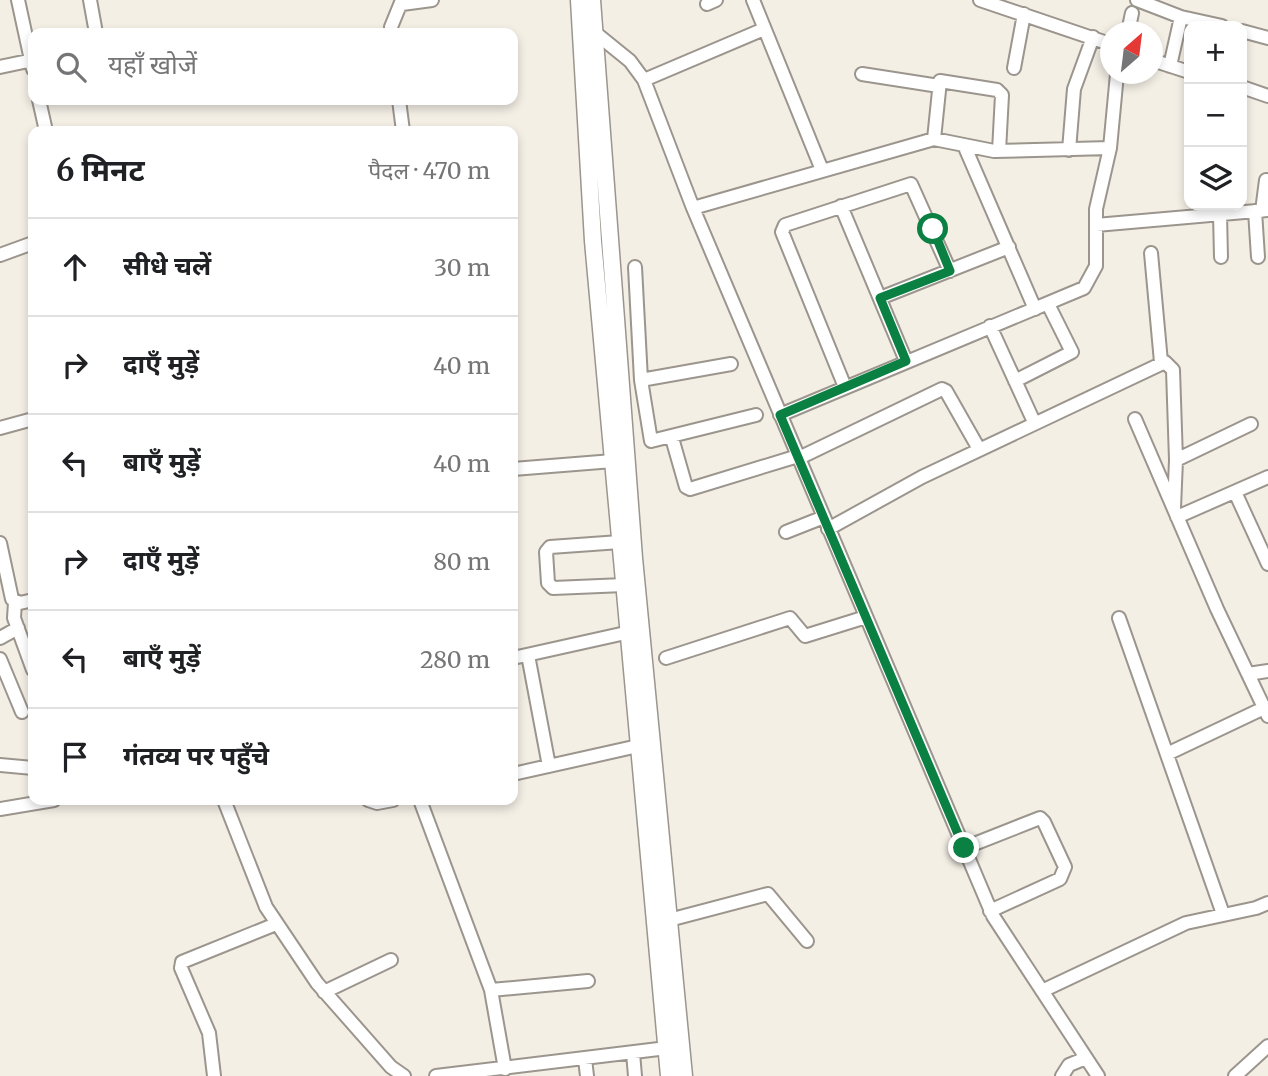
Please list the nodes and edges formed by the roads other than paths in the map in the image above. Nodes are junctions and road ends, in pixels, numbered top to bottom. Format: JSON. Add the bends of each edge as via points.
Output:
{"nodes":[{"id":1,"x":18,"y":0,"type":"edge"},
{"id":2,"x":90,"y":0,"type":"edge"},
{"id":3,"x":432,"y":0,"type":"edge"},
{"id":4,"x":579,"y":0,"type":"edge"},
{"id":5,"x":592,"y":0,"type":"edge"},
{"id":6,"x":753,"y":0,"type":"edge"},
{"id":7,"x":980,"y":0,"type":"edge"},
{"id":8,"x":402,"y":2,"type":"edge"},
{"id":9,"x":1135,"y":6,"type":"edge"},
{"id":10,"x":1023,"y":9,"type":"edge"},
{"id":11,"x":1181,"y":17,"type":"junction"},
{"id":12,"x":1199,"y":21,"type":"edge"},
{"id":13,"x":95,"y":28,"type":"edge"},
{"id":14,"x":391,"y":28,"type":"edge"},
{"id":15,"x":764,"y":29,"type":"junction"},
{"id":16,"x":593,"y":31,"type":"junction"},
{"id":17,"x":1247,"y":32,"type":"edge"},
{"id":18,"x":1093,"y":37,"type":"junction"},
{"id":19,"x":1268,"y":38,"type":"edge"},
{"id":20,"x":1100,"y":40,"type":"edge"},
{"id":21,"x":28,"y":42,"type":"edge"},
{"id":22,"x":28,"y":63,"type":"edge"},
{"id":23,"x":1163,"y":64,"type":"edge"},
{"id":24,"x":0,"y":66,"type":"edge"},
{"id":25,"x":1170,"y":66,"type":"junction"},
{"id":26,"x":1014,"y":68,"type":"dead end"},
{"id":27,"x":1184,"y":70,"type":"edge"},
{"id":28,"x":862,"y":74,"type":"dead end"},
{"id":29,"x":644,"y":80,"type":"junction"},
{"id":30,"x":1116,"y":84,"type":"edge"},
{"id":31,"x":939,"y":86,"type":"junction"},
{"id":32,"x":1247,"y":89,"type":"edge"},
{"id":33,"x":1268,"y":96,"type":"edge"},
{"id":34,"x":40,"y":105,"type":"edge"},
{"id":35,"x":400,"y":105,"type":"edge"},
{"id":36,"x":45,"y":126,"type":"edge"},
{"id":37,"x":402,"y":126,"type":"edge"},
{"id":38,"x":934,"y":139,"type":"junction"},
{"id":39,"x":964,"y":145,"type":"junction"},
{"id":40,"x":1110,"y":148,"type":"junction"},
{"id":41,"x":1069,"y":150,"type":"junction"},
{"id":42,"x":999,"y":151,"type":"junction"},
{"id":43,"x":822,"y":170,"type":"junction"},
{"id":44,"x":1266,"y":180,"type":"dead end"},
{"id":45,"x":841,"y":206,"type":"junction"},
{"id":46,"x":693,"y":208,"type":"junction"},
{"id":47,"x":1262,"y":211,"type":"edge"},
{"id":48,"x":1220,"y":214,"type":"junction"},
{"id":49,"x":1096,"y":225,"type":"junction"},
{"id":50,"x":28,"y":245,"type":"edge"},
{"id":51,"x":1009,"y":247,"type":"junction"},
{"id":52,"x":1151,"y":253,"type":"dead end"},
{"id":53,"x":0,"y":255,"type":"edge"},
{"id":54,"x":1221,"y":257,"type":"dead end"},
{"id":55,"x":1258,"y":257,"type":"dead end"},
{"id":56,"x":635,"y":267,"type":"dead end"},
{"id":57,"x":950,"y":271,"type":"junction"},
{"id":58,"x":880,"y":298,"type":"junction"},
{"id":59,"x":1042,"y":307,"type":"junction"},
{"id":60,"x":637,"y":321,"type":"junction"},
{"id":61,"x":615,"y":326,"type":"junction"},
{"id":62,"x":990,"y":326,"type":"junction"},
{"id":63,"x":906,"y":361,"type":"junction"},
{"id":64,"x":1161,"y":362,"type":"junction"},
{"id":65,"x":730,"y":365,"type":"dead end"},
{"id":66,"x":641,"y":380,"type":"junction"},
{"id":67,"x":1015,"y":381,"type":"junction"},
{"id":68,"x":845,"y":387,"type":"junction"},
{"id":69,"x":756,"y":415,"type":"dead end"},
{"id":70,"x":780,"y":415,"type":"junction"},
{"id":71,"x":1135,"y":419,"type":"dead end"},
{"id":72,"x":28,"y":420,"type":"edge"},
{"id":73,"x":1034,"y":422,"type":"junction"},
{"id":74,"x":1251,"y":424,"type":"dead end"},
{"id":75,"x":0,"y":428,"type":"edge"},
{"id":76,"x":672,"y":438,"type":"junction"},
{"id":77,"x":979,"y":449,"type":"junction"},
{"id":78,"x":798,"y":457,"type":"junction"},
{"id":79,"x":1176,"y":460,"type":"junction"},
{"id":80,"x":613,"y":461,"type":"junction"},
{"id":81,"x":518,"y":469,"type":"edge"},
{"id":82,"x":1268,"y":477,"type":"edge"},
{"id":83,"x":1235,"y":492,"type":"junction"},
{"id":84,"x":1175,"y":512,"type":"junction"},
{"id":85,"x":826,"y":523,"type":"junction"},
{"id":86,"x":786,"y":532,"type":"dead end"},
{"id":87,"x":620,"y":542,"type":"junction"},
{"id":88,"x":0,"y":543,"type":"edge"},
{"id":89,"x":1268,"y":564,"type":"edge"},
{"id":90,"x":624,"y":585,"type":"junction"},
{"id":91,"x":28,"y":601,"type":"edge"},
{"id":92,"x":15,"y":602,"type":"junction"},
{"id":93,"x":866,"y":617,"type":"junction"},
{"id":94,"x":1119,"y":618,"type":"dead end"},
{"id":95,"x":18,"y":628,"type":"junction"},
{"id":96,"x":630,"y":632,"type":"junction"},
{"id":97,"x":0,"y":638,"type":"edge"},
{"id":98,"x":528,"y":655,"type":"junction"},
{"id":99,"x":28,"y":656,"type":"edge"},
{"id":100,"x":518,"y":657,"type":"edge"},
{"id":101,"x":666,"y":658,"type":"dead end"},
{"id":102,"x":0,"y":659,"type":"edge"},
{"id":103,"x":1268,"y":671,"type":"edge"},
{"id":104,"x":1248,"y":674,"type":"junction"},
{"id":105,"x":22,"y":712,"type":"dead end"},
{"id":106,"x":1266,"y":712,"type":"edge"},
{"id":107,"x":638,"y":746,"type":"junction"},
{"id":108,"x":1167,"y":754,"type":"junction"},
{"id":109,"x":0,"y":765,"type":"edge"},
{"id":110,"x":549,"y":766,"type":"junction"},
{"id":111,"x":28,"y":768,"type":"edge"},
{"id":112,"x":518,"y":773,"type":"edge"},
{"id":113,"x":28,"y":805,"type":"edge"},
{"id":114,"x":226,"y":805,"type":"edge"},
{"id":115,"x":422,"y":805,"type":"edge"},
{"id":116,"x":0,"y":810,"type":"edge"},
{"id":117,"x":964,"y":848,"type":"junction"},
{"id":118,"x":1268,"y":903,"type":"edge"},
{"id":119,"x":990,"y":911,"type":"junction"},
{"id":120,"x":1223,"y":914,"type":"junction"},
{"id":121,"x":669,"y":920,"type":"junction"},
{"id":122,"x":276,"y":923,"type":"junction"},
{"id":123,"x":807,"y":941,"type":"dead end"},
{"id":124,"x":391,"y":960,"type":"dead end"},
{"id":125,"x":588,"y":981,"type":"dead end"},
{"id":126,"x":491,"y":990,"type":"junction"},
{"id":127,"x":1042,"y":991,"type":"junction"},
{"id":128,"x":324,"y":992,"type":"junction"},
{"id":129,"x":1268,"y":1046,"type":"edge"},
{"id":130,"x":667,"y":1048,"type":"junction"},
{"id":131,"x":633,"y":1053,"type":"junction"},
{"id":132,"x":1086,"y":1058,"type":"junction"},
{"id":133,"x":585,"y":1059,"type":"junction"},
{"id":134,"x":536,"y":1070,"type":"edge"},
{"id":135,"x":499,"y":1071,"type":"edge"},
{"id":136,"x":456,"y":1075,"type":"edge"},
{"id":137,"x":214,"y":1076,"type":"edge"},
{"id":138,"x":404,"y":1076,"type":"edge"},
{"id":139,"x":436,"y":1076,"type":"edge"},
{"id":140,"x":587,"y":1076,"type":"edge"},
{"id":141,"x":635,"y":1076,"type":"edge"},
{"id":142,"x":669,"y":1076,"type":"edge"},
{"id":143,"x":684,"y":1076,"type":"edge"},
{"id":144,"x":1062,"y":1076,"type":"edge"},
{"id":145,"x":1098,"y":1076,"type":"edge"},
{"id":146,"x":1235,"y":1076,"type":"edge"}],
"edges":[{"from":1,"to":21,"type":"street"},
{"from":2,"to":13,"type":"street"},
{"from":3,"to":8,"type":"street"},
{"from":4,"to":80,"type":"main road","via":[[593,242]]},
{"from":5,"to":16,"type":"main road"},
{"from":6,"to":15,"type":"street"},
{"from":7,"to":10,"type":"street"},
{"from":8,"to":14,"type":"street"},
{"from":9,"to":11,"type":"street"},
{"from":10,"to":18,"type":"street"},
{"from":10,"to":26,"type":"street"},
{"from":11,"to":12,"type":"street"},
{"from":11,"to":25,"type":"street"},
{"from":15,"to":29,"type":"street"},
{"from":15,"to":43,"type":"street"},
{"from":16,"to":29,"type":"street","via":[[630,61]]},
{"from":16,"to":61,"type":"main road"},
{"from":17,"to":19,"type":"street"},
{"from":18,"to":20,"type":"street"},
{"from":18,"to":41,"type":"street","via":[[1074,89]]},
{"from":22,"to":24,"type":"street"},
{"from":23,"to":25,"type":"street"},
{"from":25,"to":27,"type":"street"},
{"from":28,"to":31,"type":"street"},
{"from":29,"to":46,"type":"street"},
{"from":30,"to":40,"type":"street"},
{"from":31,"to":38,"type":"street"},
{"from":31,"to":42,"type":"street","via":[[942,81],[1000,92]]},
{"from":32,"to":33,"type":"street"},
{"from":34,"to":36,"type":"street"},
{"from":35,"to":37,"type":"street"},
{"from":38,"to":39,"type":"street"},
{"from":38,"to":43,"type":"street"},
{"from":39,"to":42,"type":"street"},
{"from":39,"to":51,"type":"street"},
{"from":40,"to":41,"type":"street"},
{"from":40,"to":49,"type":"street"},
{"from":41,"to":42,"type":"street"},
{"from":43,"to":46,"type":"street"},
{"from":44,"to":47,"type":"street"},
{"from":45,"to":57,"type":"street","via":[[911,184]]},
{"from":45,"to":58,"type":"street"},
{"from":45,"to":68,"type":"street","via":[[785,225],[782,232]]},
{"from":46,"to":70,"type":"street"},
{"from":47,"to":48,"type":"street"},
{"from":47,"to":55,"type":"street"},
{"from":48,"to":49,"type":"street"},
{"from":48,"to":54,"type":"street"},
{"from":49,"to":59,"type":"street","via":[[1096,266],[1087,284],[1080,292]]},
{"from":50,"to":53,"type":"street"},
{"from":51,"to":57,"type":"street"},
{"from":51,"to":59,"type":"street"},
{"from":52,"to":64,"type":"street"},
{"from":56,"to":60,"type":"street"},
{"from":57,"to":58,"type":"street"},
{"from":58,"to":63,"type":"street"},
{"from":59,"to":62,"type":"street"},
{"from":59,"to":67,"type":"street","via":[[1072,352]]},
{"from":60,"to":61,"type":"street"},
{"from":60,"to":66,"type":"street"},
{"from":61,"to":121,"type":"main road"},
{"from":62,"to":63,"type":"street"},
{"from":62,"to":67,"type":"street"},
{"from":63,"to":68,"type":"street"},
{"from":64,"to":73,"type":"street"},
{"from":64,"to":79,"type":"street","via":[[1173,370]]},
{"from":65,"to":66,"type":"street"},
{"from":66,"to":76,"type":"street","via":[[649,439]]},
{"from":67,"to":73,"type":"street"},
{"from":68,"to":70,"type":"street"},
{"from":69,"to":76,"type":"street"},
{"from":70,"to":78,"type":"street"},
{"from":71,"to":84,"type":"street"},
{"from":72,"to":75,"type":"street"},
{"from":73,"to":77,"type":"street"},
{"from":74,"to":79,"type":"street"},
{"from":76,"to":78,"type":"street","via":[[690,489]]},
{"from":77,"to":78,"type":"street","via":[[942,389]]},
{"from":77,"to":85,"type":"street"},
{"from":78,"to":85,"type":"street"},
{"from":79,"to":84,"type":"street"},
{"from":80,"to":81,"type":"street"},
{"from":80,"to":87,"type":"main road"},
{"from":82,"to":83,"type":"street"},
{"from":83,"to":84,"type":"street"},
{"from":83,"to":89,"type":"street"},
{"from":84,"to":104,"type":"street"},
{"from":85,"to":86,"type":"street"},
{"from":85,"to":93,"type":"street"},
{"from":87,"to":90,"type":"main road"},
{"from":87,"to":90,"type":"street","via":[[550,547],[546,552],[548,583],[553,588]]},
{"from":88,"to":92,"type":"street"},
{"from":90,"to":96,"type":"main road"},
{"from":91,"to":92,"type":"street"},
{"from":92,"to":95,"type":"street"},
{"from":93,"to":101,"type":"street","via":[[805,636],[790,618]]},
{"from":93,"to":117,"type":"street"},
{"from":94,"to":108,"type":"street"},
{"from":95,"to":97,"type":"street"},
{"from":95,"to":99,"type":"street"},
{"from":96,"to":98,"type":"street"},
{"from":96,"to":107,"type":"main road"},
{"from":98,"to":100,"type":"street"},
{"from":98,"to":110,"type":"street"},
{"from":102,"to":105,"type":"street"},
{"from":103,"to":104,"type":"street"},
{"from":104,"to":106,"type":"street"},
{"from":106,"to":108,"type":"street"},
{"from":107,"to":110,"type":"street"},
{"from":107,"to":130,"type":"main road"},
{"from":108,"to":120,"type":"street"},
{"from":109,"to":111,"type":"street"},
{"from":110,"to":112,"type":"street"},
{"from":113,"to":116,"type":"street"},
{"from":114,"to":122,"type":"street","via":[[262,900]]},
{"from":115,"to":126,"type":"street"},
{"from":117,"to":119,"type":"street"},
{"from":117,"to":119,"type":"street","via":[[1040,818],[1065,867],[1060,879]]},
{"from":118,"to":120,"type":"street"},
{"from":119,"to":127,"type":"street"},
{"from":120,"to":127,"type":"street","via":[[1186,923]]},
{"from":121,"to":123,"type":"street","via":[[768,894]]},
{"from":121,"to":143,"type":"main road"},
{"from":122,"to":128,"type":"street"},
{"from":122,"to":137,"type":"street","via":[[182,962],[209,1033]]},
{"from":124,"to":128,"type":"street"},
{"from":125,"to":126,"type":"street"},
{"from":126,"to":135,"type":"street"},
{"from":127,"to":132,"type":"street"},
{"from":128,"to":138,"type":"street"},
{"from":129,"to":146,"type":"street"},
{"from":130,"to":131,"type":"street"},
{"from":130,"to":142,"type":"main road"},
{"from":131,"to":133,"type":"street"},
{"from":131,"to":141,"type":"street"},
{"from":132,"to":144,"type":"street","via":[[1069,1065]]},
{"from":132,"to":145,"type":"street"},
{"from":133,"to":134,"type":"street"},
{"from":133,"to":140,"type":"street"},
{"from":134,"to":135,"type":"street"},
{"from":135,"to":136,"type":"street"},
{"from":136,"to":139,"type":"street"}]}
